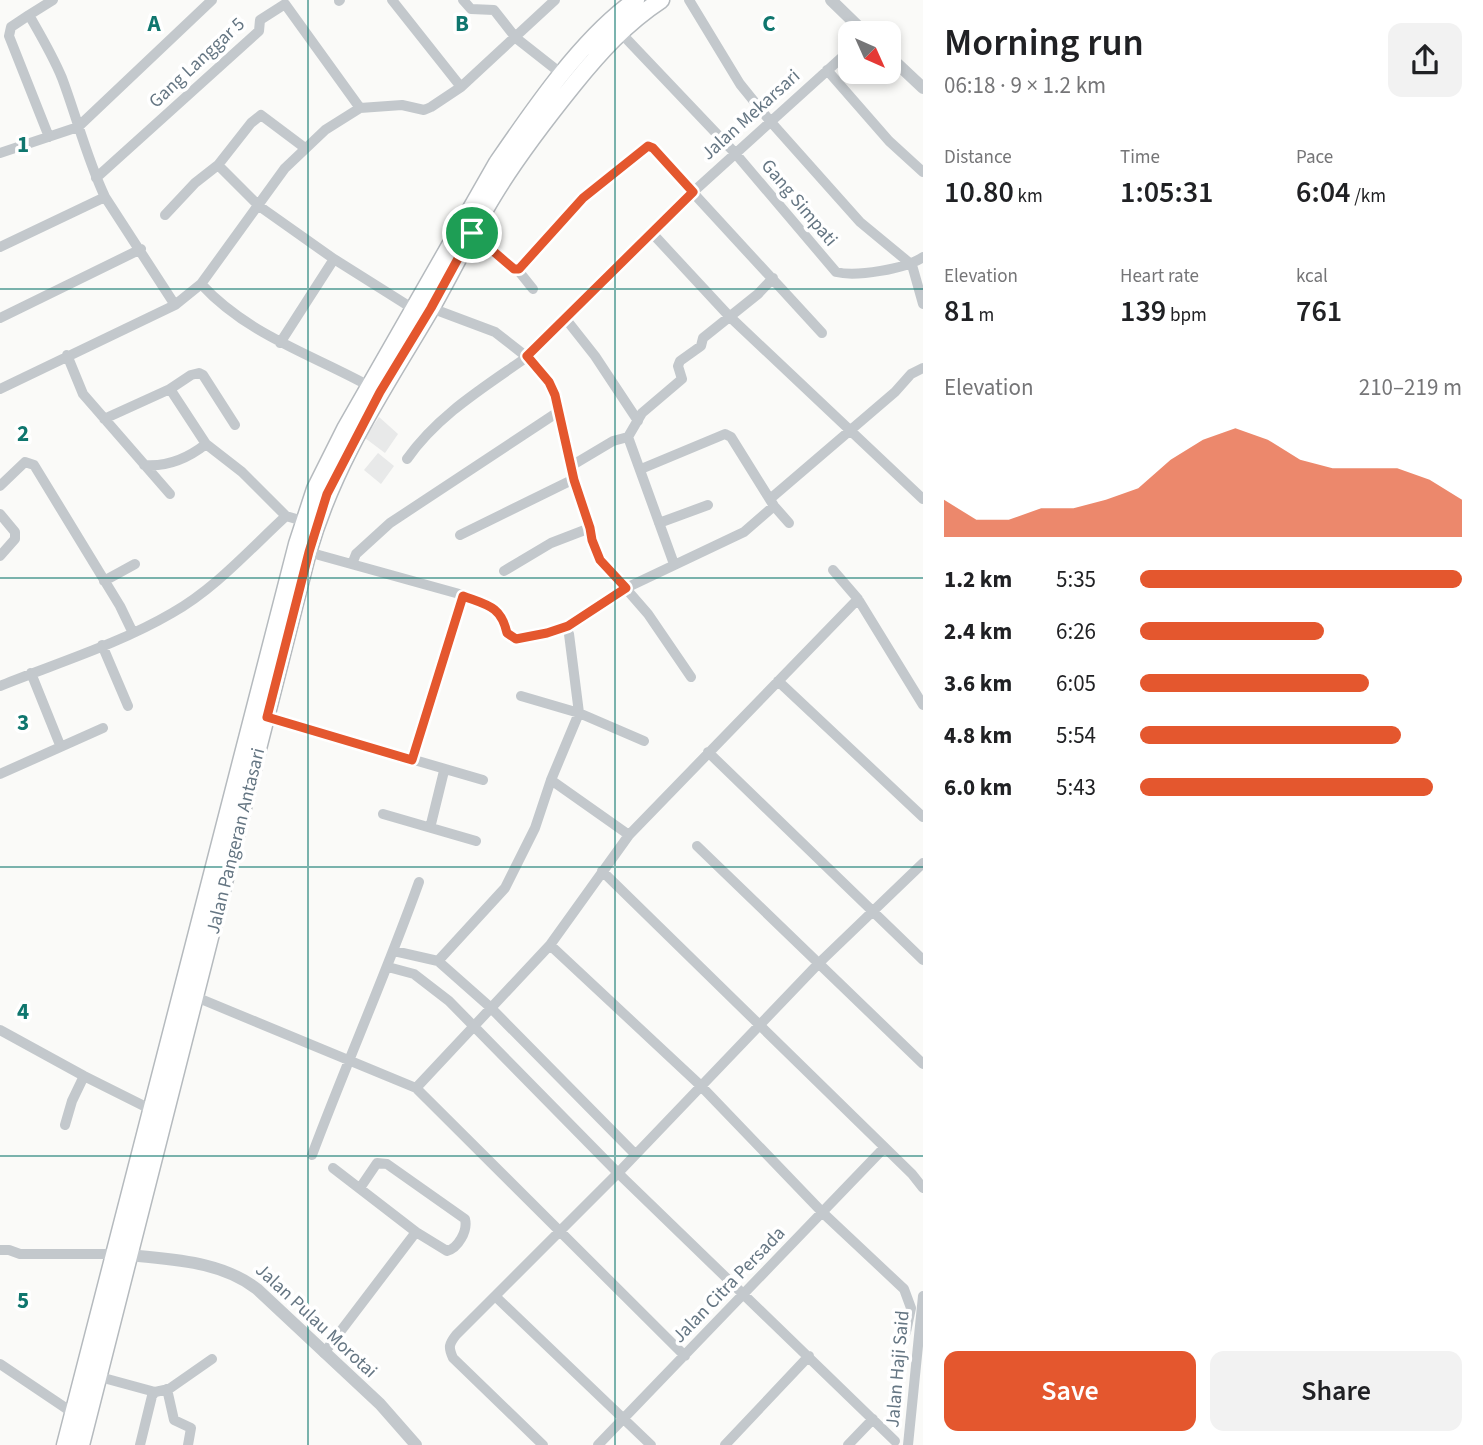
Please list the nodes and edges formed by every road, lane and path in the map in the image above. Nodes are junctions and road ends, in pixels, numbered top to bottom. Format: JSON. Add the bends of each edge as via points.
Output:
{"nodes":[{"id":1,"x":54,"y":0,"type":"edge"},
{"id":2,"x":212,"y":0,"type":"edge"},
{"id":3,"x":392,"y":0,"type":"edge"},
{"id":4,"x":463,"y":0,"type":"edge"},
{"id":5,"x":636,"y":0,"type":"edge"},
{"id":6,"x":661,"y":0,"type":"edge"},
{"id":7,"x":689,"y":0,"type":"edge"},
{"id":8,"x":831,"y":0,"type":"edge"},
{"id":9,"x":551,"y":1,"type":"edge"},
{"id":10,"x":29,"y":15,"type":"junction"},
{"id":11,"x":853,"y":21,"type":"edge"},
{"id":12,"x":620,"y":31,"type":"junction"},
{"id":13,"x":5,"y":35,"type":"edge"},
{"id":14,"x":516,"y":38,"type":"junction"},
{"id":15,"x":838,"y":60,"type":"edge"},
{"id":16,"x":901,"y":67,"type":"edge"},
{"id":17,"x":827,"y":70,"type":"junction"},
{"id":18,"x":563,"y":75,"type":"junction"},
{"id":19,"x":461,"y":87,"type":"junction"},
{"id":20,"x":923,"y":88,"type":"edge"},
{"id":21,"x":360,"y":108,"type":"junction"},
{"id":22,"x":770,"y":121,"type":"junction"},
{"id":23,"x":78,"y":127,"type":"junction"},
{"id":24,"x":49,"y":137,"type":"junction"},
{"id":25,"x":305,"y":148,"type":"junction"},
{"id":26,"x":0,"y":153,"type":"edge"},
{"id":27,"x":735,"y":153,"type":"junction"},
{"id":28,"x":218,"y":165,"type":"junction"},
{"id":29,"x":923,"y":172,"type":"edge"},
{"id":30,"x":96,"y":178,"type":"junction"},
{"id":31,"x":693,"y":192,"type":"junction"},
{"id":32,"x":105,"y":197,"type":"junction"},
{"id":33,"x":258,"y":206,"type":"junction"},
{"id":34,"x":165,"y":215,"type":"dead end"},
{"id":35,"x":472,"y":233,"type":"junction"},
{"id":36,"x":652,"y":233,"type":"junction"},
{"id":37,"x":0,"y":247,"type":"edge"},
{"id":38,"x":141,"y":250,"type":"junction"},
{"id":39,"x":923,"y":257,"type":"edge"},
{"id":40,"x":334,"y":259,"type":"junction"},
{"id":41,"x":912,"y":265,"type":"junction"},
{"id":42,"x":517,"y":269,"type":"junction"},
{"id":43,"x":773,"y":278,"type":"junction"},
{"id":44,"x":201,"y":284,"type":"junction"},
{"id":45,"x":533,"y":289,"type":"dead end"},
{"id":46,"x":923,"y":304,"type":"edge"},
{"id":47,"x":175,"y":305,"type":"junction"},
{"id":48,"x":423,"y":309,"type":"junction"},
{"id":49,"x":729,"y":316,"type":"junction"},
{"id":50,"x":0,"y":318,"type":"edge"},
{"id":51,"x":565,"y":318,"type":"junction"},
{"id":52,"x":822,"y":333,"type":"dead end"},
{"id":53,"x":280,"y":343,"type":"junction"},
{"id":54,"x":67,"y":355,"type":"junction"},
{"id":55,"x":527,"y":356,"type":"junction"},
{"id":56,"x":923,"y":369,"type":"edge"},
{"id":57,"x":369,"y":386,"type":"junction"},
{"id":58,"x":0,"y":388,"type":"edge"},
{"id":59,"x":170,"y":389,"type":"junction"},
{"id":60,"x":558,"y":412,"type":"junction"},
{"id":61,"x":104,"y":419,"type":"junction"},
{"id":62,"x":638,"y":421,"type":"junction"},
{"id":63,"x":235,"y":425,"type":"dead end"},
{"id":64,"x":849,"y":431,"type":"junction"},
{"id":65,"x":628,"y":437,"type":"junction"},
{"id":66,"x":206,"y":444,"type":"junction"},
{"id":67,"x":407,"y":459,"type":"dead end"},
{"id":68,"x":144,"y":465,"type":"junction"},
{"id":69,"x":571,"y":466,"type":"junction"},
{"id":70,"x":641,"y":468,"type":"junction"},
{"id":71,"x":574,"y":480,"type":"junction"},
{"id":72,"x":0,"y":486,"type":"edge"},
{"id":73,"x":170,"y":494,"type":"dead end"},
{"id":74,"x":923,"y":499,"type":"edge"},
{"id":75,"x":772,"y":503,"type":"junction"},
{"id":76,"x":708,"y":505,"type":"dead end"},
{"id":77,"x":0,"y":514,"type":"edge"},
{"id":78,"x":286,"y":516,"type":"junction"},
{"id":79,"x":303,"y":521,"type":"junction"},
{"id":80,"x":659,"y":523,"type":"junction"},
{"id":81,"x":789,"y":523,"type":"dead end"},
{"id":82,"x":590,"y":528,"type":"junction"},
{"id":83,"x":460,"y":535,"type":"dead end"},
{"id":84,"x":309,"y":552,"type":"junction"},
{"id":85,"x":0,"y":556,"type":"edge"},
{"id":86,"x":135,"y":564,"type":"dead end"},
{"id":87,"x":352,"y":564,"type":"junction"},
{"id":88,"x":674,"y":564,"type":"junction"},
{"id":89,"x":833,"y":570,"type":"dead end"},
{"id":90,"x":504,"y":571,"type":"dead end"},
{"id":91,"x":104,"y":581,"type":"junction"},
{"id":92,"x":626,"y":588,"type":"junction"},
{"id":93,"x":463,"y":596,"type":"junction"},
{"id":94,"x":858,"y":599,"type":"junction"},
{"id":95,"x":133,"y":633,"type":"junction"},
{"id":96,"x":569,"y":634,"type":"dead end"},
{"id":97,"x":102,"y":645,"type":"junction"},
{"id":98,"x":31,"y":673,"type":"junction"},
{"id":99,"x":691,"y":677,"type":"dead end"},
{"id":100,"x":778,"y":681,"type":"junction"},
{"id":101,"x":0,"y":686,"type":"edge"},
{"id":102,"x":521,"y":696,"type":"dead end"},
{"id":103,"x":923,"y":705,"type":"edge"},
{"id":104,"x":128,"y":706,"type":"dead end"},
{"id":105,"x":579,"y":713,"type":"junction"},
{"id":106,"x":267,"y":717,"type":"junction"},
{"id":107,"x":103,"y":728,"type":"dead end"},
{"id":108,"x":644,"y":741,"type":"dead end"},
{"id":109,"x":60,"y":745,"type":"junction"},
{"id":110,"x":708,"y":752,"type":"junction"},
{"id":111,"x":412,"y":760,"type":"junction"},
{"id":112,"x":444,"y":771,"type":"junction"},
{"id":113,"x":0,"y":774,"type":"edge"},
{"id":114,"x":483,"y":780,"type":"dead end"},
{"id":115,"x":551,"y":780,"type":"junction"},
{"id":116,"x":383,"y":814,"type":"dead end"},
{"id":117,"x":923,"y":817,"type":"edge"},
{"id":118,"x":233,"y":819,"type":"junction"},
{"id":119,"x":432,"y":828,"type":"junction"},
{"id":120,"x":629,"y":835,"type":"junction"},
{"id":121,"x":228,"y":841,"type":"junction"},
{"id":122,"x":476,"y":841,"type":"dead end"},
{"id":123,"x":698,"y":846,"type":"dead end"},
{"id":124,"x":923,"y":863,"type":"edge"},
{"id":125,"x":602,"y":871,"type":"junction"},
{"id":126,"x":419,"y":882,"type":"dead end"},
{"id":127,"x":871,"y":912,"type":"junction"},
{"id":128,"x":550,"y":945,"type":"junction"},
{"id":129,"x":394,"y":951,"type":"junction"},
{"id":130,"x":923,"y":960,"type":"edge"},
{"id":131,"x":438,"y":961,"type":"junction"},
{"id":132,"x":819,"y":962,"type":"junction"},
{"id":133,"x":388,"y":967,"type":"junction"},
{"id":134,"x":195,"y":1000,"type":"junction"},
{"id":135,"x":490,"y":1007,"type":"junction"},
{"id":136,"x":474,"y":1027,"type":"junction"},
{"id":137,"x":760,"y":1027,"type":"junction"},
{"id":138,"x":0,"y":1030,"type":"edge"},
{"id":139,"x":348,"y":1060,"type":"junction"},
{"id":140,"x":923,"y":1064,"type":"edge"},
{"id":141,"x":84,"y":1076,"type":"junction"},
{"id":142,"x":700,"y":1084,"type":"junction"},
{"id":143,"x":416,"y":1088,"type":"junction"},
{"id":144,"x":152,"y":1110,"type":"junction"},
{"id":145,"x":65,"y":1125,"type":"dead end"},
{"id":146,"x":883,"y":1149,"type":"junction"},
{"id":147,"x":312,"y":1155,"type":"dead end"},
{"id":148,"x":634,"y":1156,"type":"junction"},
{"id":149,"x":333,"y":1168,"type":"dead end"},
{"id":150,"x":620,"y":1171,"type":"junction"},
{"id":151,"x":912,"y":1174,"type":"junction"},
{"id":152,"x":923,"y":1180,"type":"edge"},
{"id":153,"x":360,"y":1188,"type":"junction"},
{"id":154,"x":923,"y":1188,"type":"edge"},
{"id":155,"x":823,"y":1213,"type":"junction"},
{"id":156,"x":416,"y":1232,"type":"junction"},
{"id":157,"x":561,"y":1232,"type":"junction"},
{"id":158,"x":0,"y":1250,"type":"edge"},
{"id":159,"x":122,"y":1255,"type":"junction"},
{"id":160,"x":743,"y":1295,"type":"junction"},
{"id":161,"x":495,"y":1296,"type":"junction"},
{"id":162,"x":923,"y":1296,"type":"edge"},
{"id":163,"x":906,"y":1332,"type":"dead end"},
{"id":164,"x":324,"y":1353,"type":"junction"},
{"id":165,"x":685,"y":1356,"type":"junction"},
{"id":166,"x":809,"y":1356,"type":"junction"},
{"id":167,"x":212,"y":1359,"type":"dead end"},
{"id":168,"x":0,"y":1364,"type":"edge"},
{"id":169,"x":100,"y":1377,"type":"junction"},
{"id":170,"x":167,"y":1389,"type":"junction"},
{"id":171,"x":155,"y":1392,"type":"junction"},
{"id":172,"x":918,"y":1409,"type":"edge"},
{"id":173,"x":73,"y":1413,"type":"junction"},
{"id":174,"x":623,"y":1419,"type":"junction"},
{"id":175,"x":873,"y":1419,"type":"junction"},
{"id":176,"x":895,"y":1441,"type":"dead end"},
{"id":177,"x":65,"y":1445,"type":"edge"},
{"id":178,"x":81,"y":1445,"type":"edge"},
{"id":179,"x":140,"y":1445,"type":"edge"},
{"id":180,"x":188,"y":1445,"type":"edge"},
{"id":181,"x":416,"y":1445,"type":"edge"},
{"id":182,"x":542,"y":1445,"type":"edge"},
{"id":183,"x":598,"y":1445,"type":"edge"},
{"id":184,"x":651,"y":1445,"type":"edge"},
{"id":185,"x":725,"y":1445,"type":"edge"},
{"id":186,"x":848,"y":1445,"type":"edge"},
{"id":187,"x":908,"y":1445,"type":"edge"}],
"edges":[{"from":1,"to":10,"type":"street"},
{"from":2,"to":23,"type":"street"},
{"from":3,"to":19,"type":"street"},
{"from":4,"to":14,"type":"street","via":[[471,9],[494,10]]},
{"from":5,"to":18,"type":"main road","name":"Jalan Pangeran Antasari","via":[[598,32]]},
{"from":6,"to":12,"type":"main road","name":"Jalan Pangeran Antasari"},
{"from":7,"to":22,"type":"street","via":[[740,84]]},
{"from":8,"to":11,"type":"street"},
{"from":9,"to":14,"type":"street"},
{"from":10,"to":13,"type":"street"},
{"from":10,"to":23,"type":"street","via":[[62,78]]},
{"from":12,"to":27,"type":"street","name":"Gang Simpati"},
{"from":12,"to":35,"type":"main road","name":"Jalan Pangeran Antasari","via":[[534,134]]},
{"from":13,"to":24,"type":"street"},
{"from":14,"to":18,"type":"street"},
{"from":14,"to":19,"type":"street"},
{"from":15,"to":17,"type":"street","name":"Jalan Mekarsari"},
{"from":16,"to":20,"type":"street"},
{"from":17,"to":22,"type":"street","name":"Jalan Mekarsari"},
{"from":17,"to":29,"type":"street","via":[[889,141]]},
{"from":18,"to":48,"type":"main road","name":"Jalan Pangeran Antasari","via":[[498,163]]},
{"from":19,"to":21,"type":"street","via":[[424,110],[402,105]]},
{"from":21,"to":25,"type":"street"},
{"from":21,"to":30,"type":"street","name":"Gang Langgar 5","via":[[285,4],[260,20],[259,31]]},
{"from":22,"to":27,"type":"street","name":"Jalan Mekarsari"},
{"from":22,"to":41,"type":"street","via":[[860,222]]},
{"from":23,"to":24,"type":"street"},
{"from":23,"to":30,"type":"street"},
{"from":24,"to":26,"type":"street"},
{"from":25,"to":28,"type":"street","via":[[261,115]]},
{"from":25,"to":33,"type":"street"},
{"from":27,"to":31,"type":"street","name":"Jalan Mekarsari"},
{"from":27,"to":41,"type":"street","name":"Gang Simpati","via":[[832,269],[839,273]]},
{"from":28,"to":33,"type":"street"},
{"from":28,"to":34,"type":"street"},
{"from":30,"to":32,"type":"street"},
{"from":31,"to":36,"type":"street","name":"Jalan Mekarsari"},
{"from":31,"to":42,"type":"street","via":[[647,147],[583,198]]},
{"from":31,"to":43,"type":"street"},
{"from":32,"to":37,"type":"street"},
{"from":32,"to":38,"type":"street"},
{"from":33,"to":40,"type":"street"},
{"from":33,"to":44,"type":"street"},
{"from":35,"to":42,"type":"street"},
{"from":35,"to":48,"type":"main road","name":"Jalan Pangeran Antasari"},
{"from":36,"to":49,"type":"street"},
{"from":36,"to":51,"type":"street","name":"Jalan Mekarsari"},
{"from":38,"to":47,"type":"street"},
{"from":38,"to":50,"type":"street"},
{"from":39,"to":41,"type":"street"},
{"from":40,"to":48,"type":"street"},
{"from":40,"to":53,"type":"street"},
{"from":41,"to":46,"type":"street"},
{"from":42,"to":45,"type":"street"},
{"from":43,"to":49,"type":"street"},
{"from":43,"to":52,"type":"street"},
{"from":44,"to":47,"type":"street"},
{"from":44,"to":53,"type":"street","via":[[216,300]]},
{"from":47,"to":54,"type":"street"},
{"from":48,"to":55,"type":"street","via":[[495,332]]},
{"from":48,"to":57,"type":"main road","name":"Jalan Pangeran Antasari"},
{"from":48,"to":84,"type":"main road","name":"Jalan Pangeran Antasari","via":[[341,466],[320,512]]},
{"from":49,"to":62,"type":"street","via":[[680,361],[682,379]]},
{"from":49,"to":64,"type":"street"},
{"from":51,"to":55,"type":"street","name":"Jalan Mekarsari"},
{"from":51,"to":62,"type":"street"},
{"from":53,"to":57,"type":"street"},
{"from":54,"to":58,"type":"street"},
{"from":54,"to":61,"type":"street","via":[[83,394]]},
{"from":55,"to":60,"type":"street","via":[[549,382]]},
{"from":55,"to":67,"type":"street","name":"Jalan Mekarsari","via":[[447,413]]},
{"from":56,"to":64,"type":"street","via":[[911,374]]},
{"from":57,"to":79,"type":"main road","name":"Jalan Pangeran Antasari"},
{"from":59,"to":61,"type":"street"},
{"from":59,"to":63,"type":"street","via":[[200,373]]},
{"from":59,"to":66,"type":"street"},
{"from":60,"to":69,"type":"street"},
{"from":60,"to":87,"type":"street","via":[[401,515],[363,547]]},
{"from":61,"to":68,"type":"street"},
{"from":62,"to":65,"type":"street"},
{"from":64,"to":74,"type":"street"},
{"from":64,"to":75,"type":"street"},
{"from":65,"to":69,"type":"street"},
{"from":65,"to":70,"type":"street"},
{"from":66,"to":68,"type":"street","via":[[161,467]]},
{"from":66,"to":78,"type":"street"},
{"from":68,"to":73,"type":"street"},
{"from":69,"to":71,"type":"street"},
{"from":70,"to":75,"type":"street","via":[[725,433]]},
{"from":70,"to":80,"type":"street"},
{"from":71,"to":82,"type":"street"},
{"from":71,"to":83,"type":"street"},
{"from":72,"to":91,"type":"street","via":[[25,462],[34,465]]},
{"from":75,"to":81,"type":"street"},
{"from":75,"to":88,"type":"street","via":[[744,532]]},
{"from":76,"to":80,"type":"street"},
{"from":77,"to":85,"type":"street","via":[[15,532],[15,539]]},
{"from":78,"to":79,"type":"street"},
{"from":78,"to":95,"type":"street","via":[[203,592]]},
{"from":79,"to":118,"type":"main road","name":"Jalan Pangeran Antasari"},
{"from":80,"to":88,"type":"street"},
{"from":82,"to":90,"type":"street","via":[[551,543]]},
{"from":82,"to":92,"type":"street","via":[[600,560]]},
{"from":84,"to":87,"type":"street"},
{"from":84,"to":106,"type":"main road","name":"Jalan Pangeran Antasari"},
{"from":86,"to":91,"type":"street"},
{"from":87,"to":93,"type":"street"},
{"from":88,"to":92,"type":"street"},
{"from":89,"to":94,"type":"street"},
{"from":91,"to":95,"type":"street"},
{"from":92,"to":93,"type":"street","via":[[568,626],[516,639],[507,633],[497,610]]},
{"from":92,"to":99,"type":"street"},
{"from":93,"to":111,"type":"street"},
{"from":94,"to":100,"type":"street"},
{"from":94,"to":103,"type":"street"},
{"from":95,"to":97,"type":"street"},
{"from":96,"to":105,"type":"street"},
{"from":97,"to":98,"type":"street"},
{"from":97,"to":104,"type":"street"},
{"from":98,"to":101,"type":"street"},
{"from":98,"to":109,"type":"street"},
{"from":100,"to":110,"type":"street"},
{"from":100,"to":117,"type":"street"},
{"from":102,"to":105,"type":"street"},
{"from":105,"to":108,"type":"street"},
{"from":105,"to":115,"type":"street"},
{"from":106,"to":111,"type":"street"},
{"from":106,"to":118,"type":"main road","name":"Jalan Pangeran Antasari"},
{"from":107,"to":109,"type":"street"},
{"from":109,"to":113,"type":"street"},
{"from":110,"to":120,"type":"street"},
{"from":110,"to":127,"type":"street"},
{"from":111,"to":112,"type":"street"},
{"from":112,"to":114,"type":"street"},
{"from":112,"to":119,"type":"street"},
{"from":115,"to":120,"type":"street"},
{"from":115,"to":131,"type":"street","via":[[535,828],[505,888]]},
{"from":116,"to":119,"type":"street"},
{"from":118,"to":121,"type":"main road","name":"Jalan Pangeran Antasari"},
{"from":119,"to":122,"type":"street"},
{"from":120,"to":125,"type":"street"},
{"from":121,"to":134,"type":"main road","name":"Jalan Pangeran Antasari"},
{"from":121,"to":144,"type":"main road","name":"Jalan Pangeran Antasari"},
{"from":123,"to":132,"type":"street"},
{"from":124,"to":127,"type":"street"},
{"from":125,"to":128,"type":"street"},
{"from":125,"to":137,"type":"street"},
{"from":126,"to":129,"type":"street"},
{"from":127,"to":130,"type":"street"},
{"from":127,"to":132,"type":"street"},
{"from":128,"to":135,"type":"street"},
{"from":128,"to":142,"type":"street"},
{"from":129,"to":131,"type":"street"},
{"from":129,"to":133,"type":"street"},
{"from":131,"to":135,"type":"street"},
{"from":132,"to":137,"type":"street"},
{"from":132,"to":140,"type":"street"},
{"from":133,"to":136,"type":"street","via":[[414,974]]},
{"from":133,"to":139,"type":"street"},
{"from":134,"to":139,"type":"street"},
{"from":134,"to":159,"type":"main road","name":"Jalan Pangeran Antasari"},
{"from":135,"to":136,"type":"street"},
{"from":135,"to":148,"type":"street"},
{"from":136,"to":143,"type":"street"},
{"from":136,"to":150,"type":"street"},
{"from":137,"to":142,"type":"street"},
{"from":137,"to":146,"type":"street"},
{"from":138,"to":141,"type":"street"},
{"from":139,"to":143,"type":"street"},
{"from":139,"to":147,"type":"street"},
{"from":141,"to":144,"type":"street"},
{"from":141,"to":145,"type":"street"},
{"from":142,"to":148,"type":"street"},
{"from":142,"to":155,"type":"street"},
{"from":143,"to":157,"type":"street"},
{"from":144,"to":159,"type":"main road","name":"Jalan Pangeran Antasari"},
{"from":146,"to":151,"type":"street"},
{"from":146,"to":155,"type":"street","name":"Jalan Citra Persada"},
{"from":148,"to":150,"type":"street"},
{"from":149,"to":153,"type":"street"},
{"from":150,"to":157,"type":"street"},
{"from":150,"to":160,"type":"street"},
{"from":151,"to":152,"type":"street"},
{"from":151,"to":154,"type":"street"},
{"from":153,"to":156,"type":"street"},
{"from":153,"to":156,"type":"street","via":[[377,1163],[387,1164],[467,1223],[455,1246],[447,1251]]},
{"from":155,"to":160,"type":"street","name":"Jalan Citra Persada"},
{"from":155,"to":163,"type":"street","via":[[907,1294],[911,1308]]},
{"from":156,"to":164,"type":"street"},
{"from":157,"to":161,"type":"street"},
{"from":157,"to":165,"type":"street"},
{"from":158,"to":159,"type":"street"},
{"from":159,"to":164,"type":"street","name":"Jalan Pulau Morotai","via":[[181,1261],[241,1276]]},
{"from":159,"to":169,"type":"main road","name":"Jalan Pangeran Antasari"},
{"from":159,"to":173,"type":"main road","name":"Jalan Pangeran Antasari"},
{"from":160,"to":165,"type":"street","name":"Jalan Citra Persada"},
{"from":160,"to":166,"type":"street"},
{"from":161,"to":174,"type":"street"},
{"from":161,"to":182,"type":"street","via":[[449,1348],[453,1358]]},
{"from":162,"to":172,"type":"street","name":"Jalan Haji Said"},
{"from":164,"to":181,"type":"street","name":"Jalan Pulau Morotai","via":[[380,1404]]},
{"from":165,"to":174,"type":"street","name":"Jalan Citra Persada"},
{"from":166,"to":175,"type":"street"},
{"from":166,"to":185,"type":"street"},
{"from":167,"to":170,"type":"street"},
{"from":168,"to":173,"type":"street"},
{"from":169,"to":171,"type":"street"},
{"from":169,"to":178,"type":"main road","name":"Jalan Pangeran Antasari"},
{"from":170,"to":171,"type":"street"},
{"from":170,"to":180,"type":"street","via":[[174,1420],[191,1428]]},
{"from":171,"to":179,"type":"street"},
{"from":172,"to":187,"type":"street","name":"Jalan Haji Said"},
{"from":173,"to":177,"type":"main road","name":"Jalan Pangeran Antasari"},
{"from":174,"to":183,"type":"street","name":"Jalan Citra Persada"},
{"from":174,"to":184,"type":"street"},
{"from":175,"to":176,"type":"street"},
{"from":175,"to":186,"type":"street"}]}
